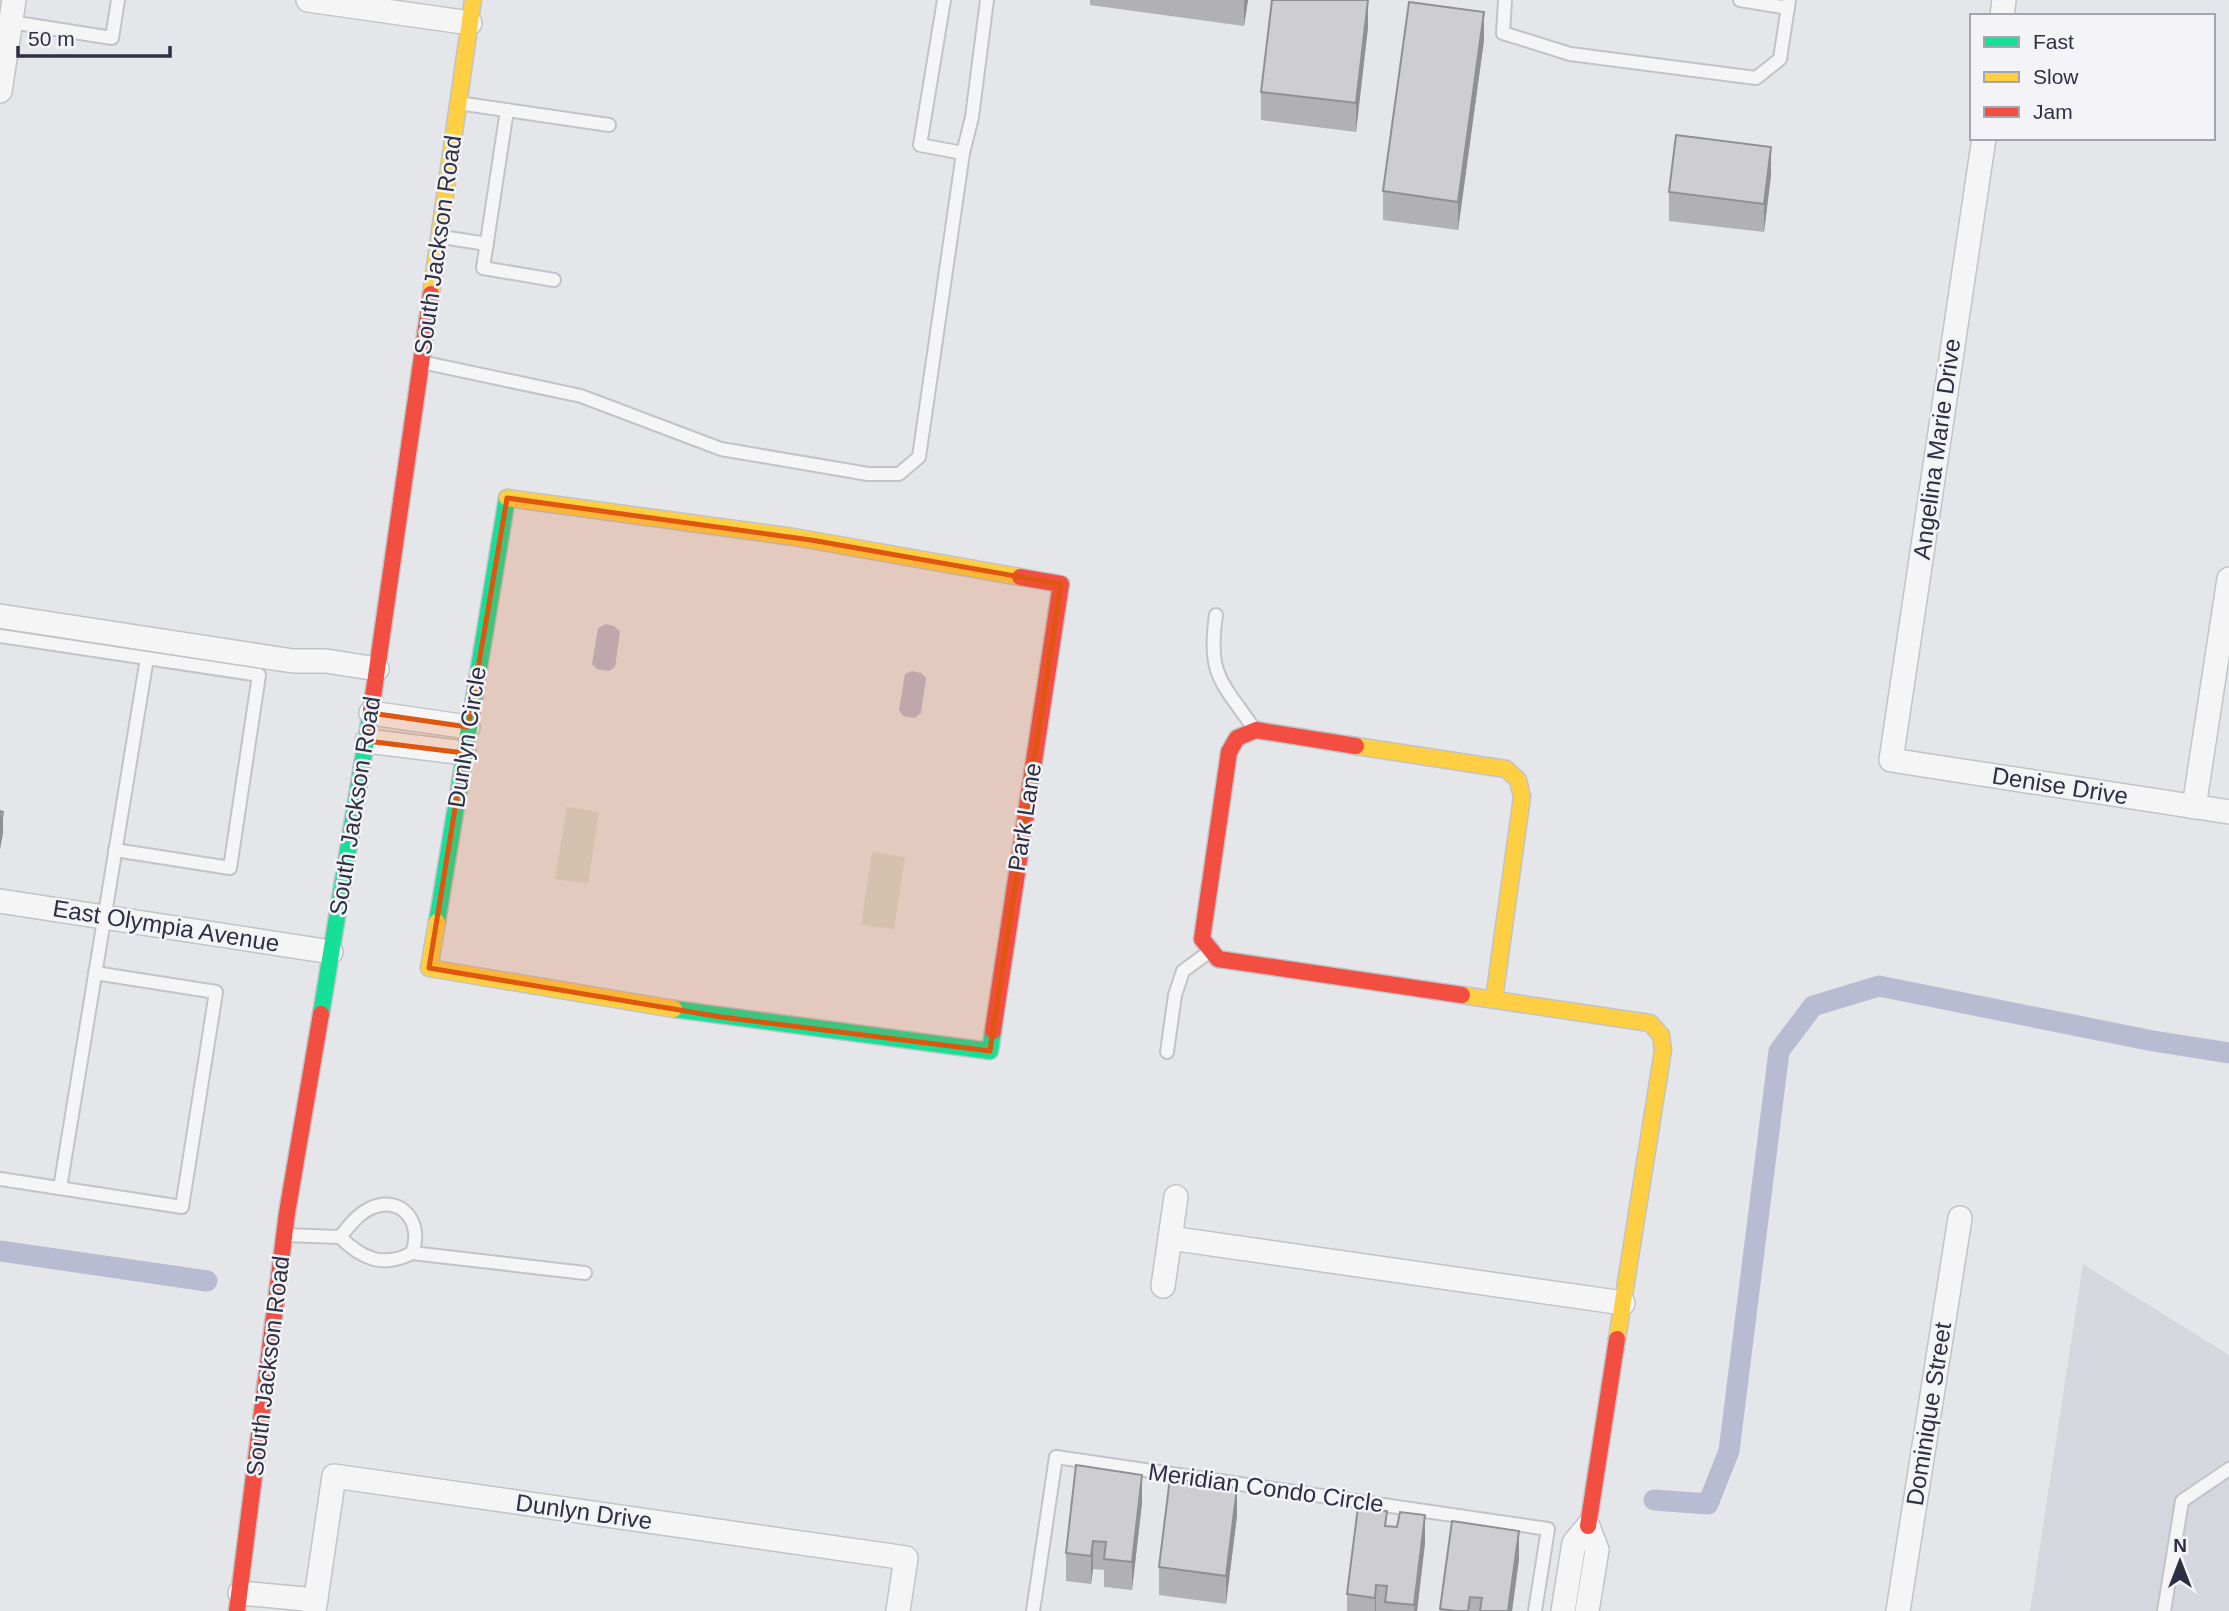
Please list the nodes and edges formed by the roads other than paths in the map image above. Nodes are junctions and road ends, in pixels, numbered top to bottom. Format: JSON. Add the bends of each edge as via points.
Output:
{"nodes":[{"id":1,"x":118,"y":0,"type":"edge"},
{"id":2,"x":308,"y":0,"type":"edge"},
{"id":3,"x":944,"y":0,"type":"edge"},
{"id":4,"x":987,"y":0,"type":"edge"},
{"id":5,"x":1505,"y":0,"type":"edge"},
{"id":6,"x":1740,"y":0,"type":"edge"},
{"id":7,"x":1788,"y":4,"type":"edge"},
{"id":8,"x":12,"y":11,"type":"edge"},
{"id":9,"x":471,"y":11,"type":"edge"},
{"id":10,"x":0,"y":91,"type":"edge"},
{"id":11,"x":458,"y":103,"type":"junction"},
{"id":12,"x":507,"y":110,"type":"junction"},
{"id":13,"x":609,"y":125,"type":"dead end"},
{"id":14,"x":1984,"y":140,"type":"edge"},
{"id":15,"x":963,"y":153,"type":"junction"},
{"id":16,"x":439,"y":236,"type":"junction"},
{"id":17,"x":487,"y":244,"type":"junction"},
{"id":18,"x":554,"y":280,"type":"dead end"},
{"id":19,"x":421,"y":362,"type":"junction"},
{"id":20,"x":2229,"y":579,"type":"edge"},
{"id":21,"x":1061,"y":584,"type":"joint"},
{"id":22,"x":1216,"y":615,"type":"dead end"},
{"id":23,"x":0,"y":617,"type":"edge"},
{"id":24,"x":0,"y":636,"type":"edge"},
{"id":25,"x":146,"y":658,"type":"junction"},
{"id":26,"x":377,"y":669,"type":"junction"},
{"id":27,"x":371,"y":713,"type":"junction"},
{"id":28,"x":468,"y":727,"type":"junction"},
{"id":29,"x":1256,"y":730,"type":"junction"},
{"id":30,"x":367,"y":741,"type":"junction"},
{"id":31,"x":464,"y":753,"type":"junction"},
{"id":32,"x":1891,"y":760,"type":"joint"},
{"id":33,"x":2194,"y":807,"type":"junction"},
{"id":34,"x":2229,"y":812,"type":"edge"},
{"id":35,"x":115,"y":850,"type":"junction"},
{"id":36,"x":0,"y":901,"type":"edge"},
{"id":37,"x":104,"y":917,"type":"junction"},
{"id":38,"x":1209,"y":951,"type":"junction"},
{"id":39,"x":331,"y":952,"type":"junction"},
{"id":40,"x":95,"y":973,"type":"junction"},
{"id":41,"x":1494,"y":999,"type":"junction"},
{"id":42,"x":990,"y":1051,"type":"joint"},
{"id":43,"x":1167,"y":1052,"type":"dead end"},
{"id":44,"x":0,"y":1179,"type":"edge"},
{"id":45,"x":60,"y":1188,"type":"junction"},
{"id":46,"x":1176,"y":1197,"type":"dead end"},
{"id":47,"x":1959,"y":1218,"type":"dead end"},
{"id":48,"x":284,"y":1235,"type":"junction"},
{"id":49,"x":340,"y":1237,"type":"junction"},
{"id":50,"x":1170,"y":1238,"type":"junction"},
{"id":51,"x":412,"y":1253,"type":"junction"},
{"id":52,"x":584,"y":1273,"type":"dead end"},
{"id":53,"x":1163,"y":1286,"type":"dead end"},
{"id":54,"x":1623,"y":1303,"type":"junction"},
{"id":55,"x":2229,"y":1469,"type":"edge"},
{"id":56,"x":1588,"y":1526,"type":"junction"},
{"id":57,"x":238,"y":1602,"type":"edge"},
{"id":58,"x":315,"y":1605,"type":"edge"},
{"id":59,"x":898,"y":1611,"type":"edge"},
{"id":60,"x":1036,"y":1611,"type":"edge"},
{"id":61,"x":1535,"y":1611,"type":"edge"},
{"id":62,"x":1563,"y":1611,"type":"edge"},
{"id":63,"x":1587,"y":1611,"type":"edge"},
{"id":64,"x":1898,"y":1611,"type":"edge"},
{"id":65,"x":2164,"y":1611,"type":"edge"}],
"edges":[{"from":1,"to":8,"type":"lane","via":[[113,38]]},
{"from":2,"to":9,"type":"street"},
{"from":3,"to":15,"type":"lane","via":[[920,145]]},
{"from":4,"to":15,"type":"lane"},
{"from":5,"to":7,"type":"lane","via":[[1503,33],[1570,54],[1756,78],[1780,60]]},
{"from":6,"to":7,"type":"lane"},
{"from":8,"to":10,"type":"street"},
{"from":9,"to":11,"type":"street","name":"South Jackson Road"},
{"from":11,"to":12,"type":"lane"},
{"from":11,"to":16,"type":"street","name":"South Jackson Road"},
{"from":12,"to":13,"type":"lane"},
{"from":12,"to":17,"type":"lane"},
{"from":14,"to":32,"type":"street","name":"Angelina Marie Drive"},
{"from":15,"to":19,"type":"lane","via":[[919,457],[899,474],[868,474],[721,449],[581,396]]},
{"from":16,"to":17,"type":"lane"},
{"from":16,"to":19,"type":"street","name":"South Jackson Road"},
{"from":17,"to":18,"type":"lane","via":[[483,268]]},
{"from":19,"to":26,"type":"street","name":"South Jackson Road"},
{"from":20,"to":33,"type":"street"},
{"from":21,"to":28,"type":"street","name":"Dunlyn Circle","via":[[794,537],[507,498]]},
{"from":21,"to":42,"type":"street","name":"Park Lane"},
{"from":22,"to":29,"type":"lane","via":[[1211,650],[1214,668]]},
{"from":23,"to":26,"type":"street","via":[[284,660]]},
{"from":24,"to":25,"type":"lane"},
{"from":25,"to":35,"type":"lane"},
{"from":25,"to":35,"type":"lane","via":[[259,675],[230,867]]},
{"from":26,"to":27,"type":"street","name":"South Jackson Road"},
{"from":27,"to":28,"type":"street"},
{"from":27,"to":30,"type":"street","name":"South Jackson Road"},
{"from":28,"to":31,"type":"street","name":"Dunlyn Circle"},
{"from":29,"to":38,"type":"street","via":[[1237,738],[1228,752],[1202,939]]},
{"from":29,"to":41,"type":"street","via":[[1506,769],[1518,780],[1522,797]]},
{"from":30,"to":31,"type":"street"},
{"from":30,"to":39,"type":"street","name":"South Jackson Road"},
{"from":31,"to":42,"type":"street","name":"Dunlyn Circle","via":[[429,968],[721,1017]]},
{"from":32,"to":33,"type":"street","name":"Denise Drive"},
{"from":33,"to":34,"type":"street","name":"Denise Drive"},
{"from":35,"to":37,"type":"lane"},
{"from":36,"to":37,"type":"street","name":"East Olympia Avenue"},
{"from":37,"to":39,"type":"street","name":"East Olympia Avenue"},
{"from":37,"to":40,"type":"lane"},
{"from":38,"to":41,"type":"street","via":[[1218,959]]},
{"from":38,"to":43,"type":"lane","via":[[1183,971]]},
{"from":39,"to":48,"type":"street","name":"South Jackson Road"},
{"from":40,"to":45,"type":"lane"},
{"from":40,"to":45,"type":"lane","via":[[216,992],[182,1207]]},
{"from":41,"to":54,"type":"street","via":[[1650,1023],[1661,1035],[1663,1050]]},
{"from":44,"to":45,"type":"lane"},
{"from":46,"to":50,"type":"street"},
{"from":47,"to":64,"type":"street","name":"Dominique Street"},
{"from":48,"to":49,"type":"lane"},
{"from":48,"to":57,"type":"street","name":"South Jackson Road"},
{"from":49,"to":51,"type":"lane","via":[[371,1260],[393,1261]]},
{"from":49,"to":51,"type":"lane","via":[[368,1209],[401,1206],[415,1229]]},
{"from":50,"to":53,"type":"street"},
{"from":50,"to":54,"type":"street"},
{"from":51,"to":52,"type":"lane"},
{"from":54,"to":56,"type":"street"},
{"from":55,"to":65,"type":"lane","via":[[2182,1501]]},
{"from":56,"to":62,"type":"street","via":[[1574,1543]]},
{"from":56,"to":63,"type":"street","via":[[1597,1550]]},
{"from":57,"to":58,"type":"street","name":"Dunlyn Drive"},
{"from":58,"to":59,"type":"street","name":"Dunlyn Drive","via":[[334,1476],[906,1558]]},
{"from":60,"to":61,"type":"lane","name":"Meridian Condo Circle","via":[[1056,1457],[1548,1529]]}]}
